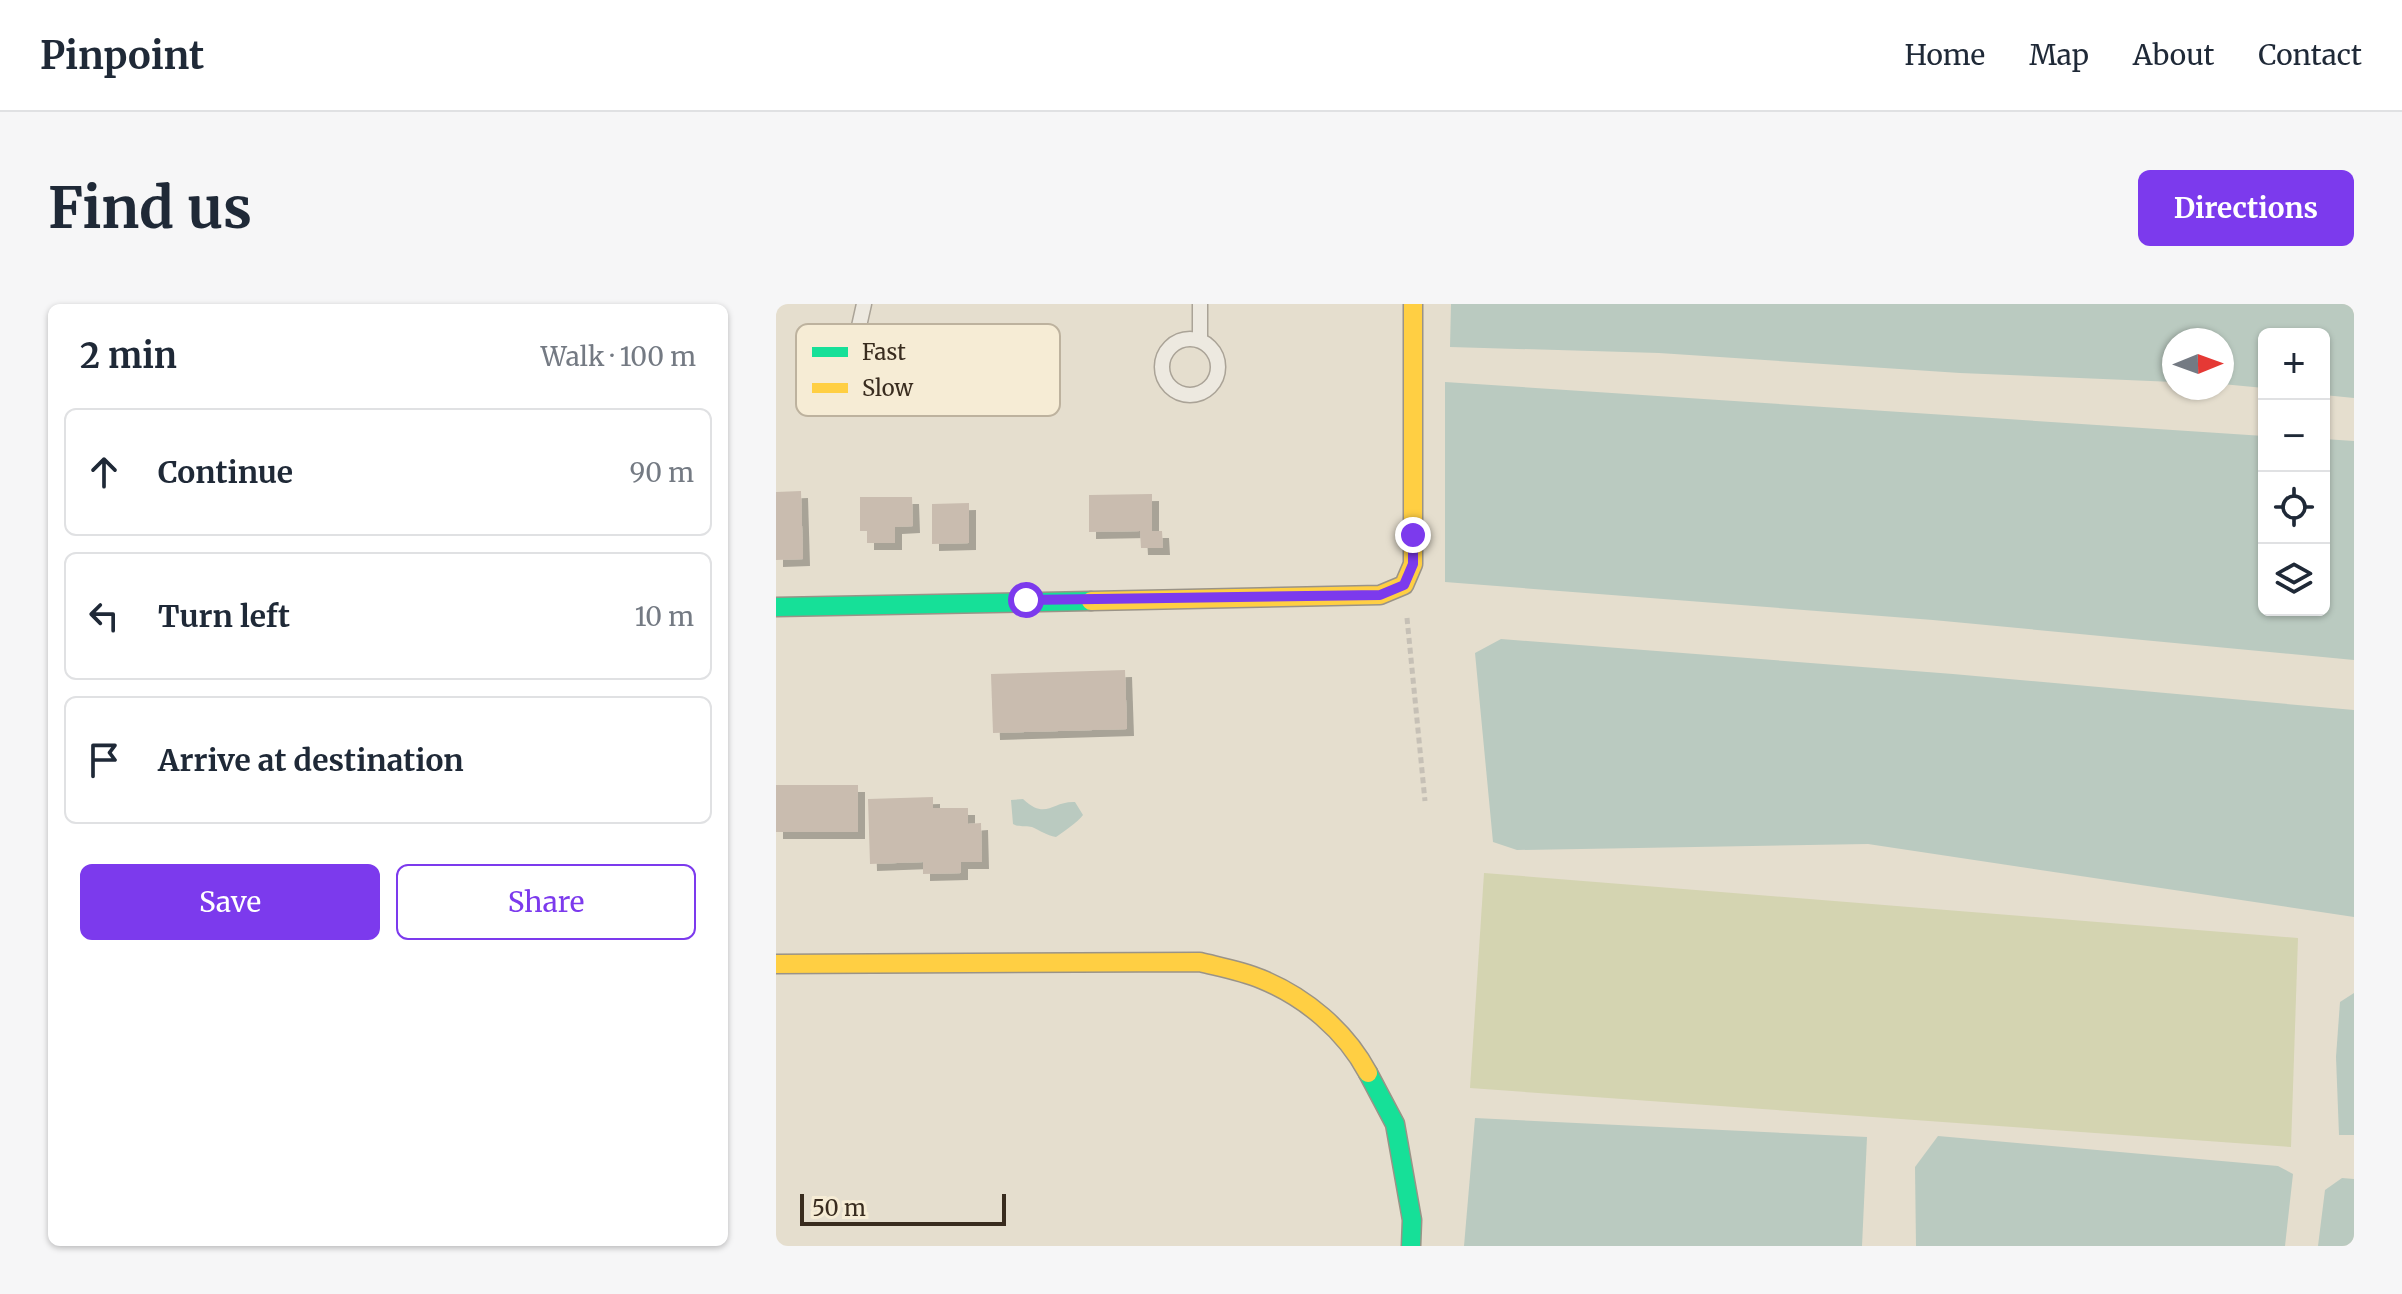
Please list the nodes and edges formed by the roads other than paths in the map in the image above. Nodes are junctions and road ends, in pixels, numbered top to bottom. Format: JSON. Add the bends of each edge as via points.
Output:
{"nodes":[{"id":1,"x":864,"y":304,"type":"edge"},
{"id":2,"x":1200,"y":304,"type":"edge"},
{"id":3,"x":1413,"y":304,"type":"edge"},
{"id":4,"x":860,"y":324,"type":"edge"},
{"id":5,"x":1200,"y":340,"type":"junction"},
{"id":6,"x":776,"y":607,"type":"edge"},
{"id":7,"x":776,"y":964,"type":"edge"},
{"id":8,"x":1411,"y":1246,"type":"edge"}],
"edges":[{"from":1,"to":4,"type":"lane"},
{"from":2,"to":5,"type":"lane"},
{"from":3,"to":6,"type":"street","via":[[1413,564],[1404,585],[1380,595]]},
{"from":5,"to":5,"type":"lane","via":[[1218,360],[1216,378],[1196,395],[1177,392],[1164,379],[1162,360],[1182,339]]},
{"from":7,"to":8,"type":"street","via":[[1200,962],[1260,978],[1315,1008],[1361,1060],[1395,1124],[1412,1220]]}]}
